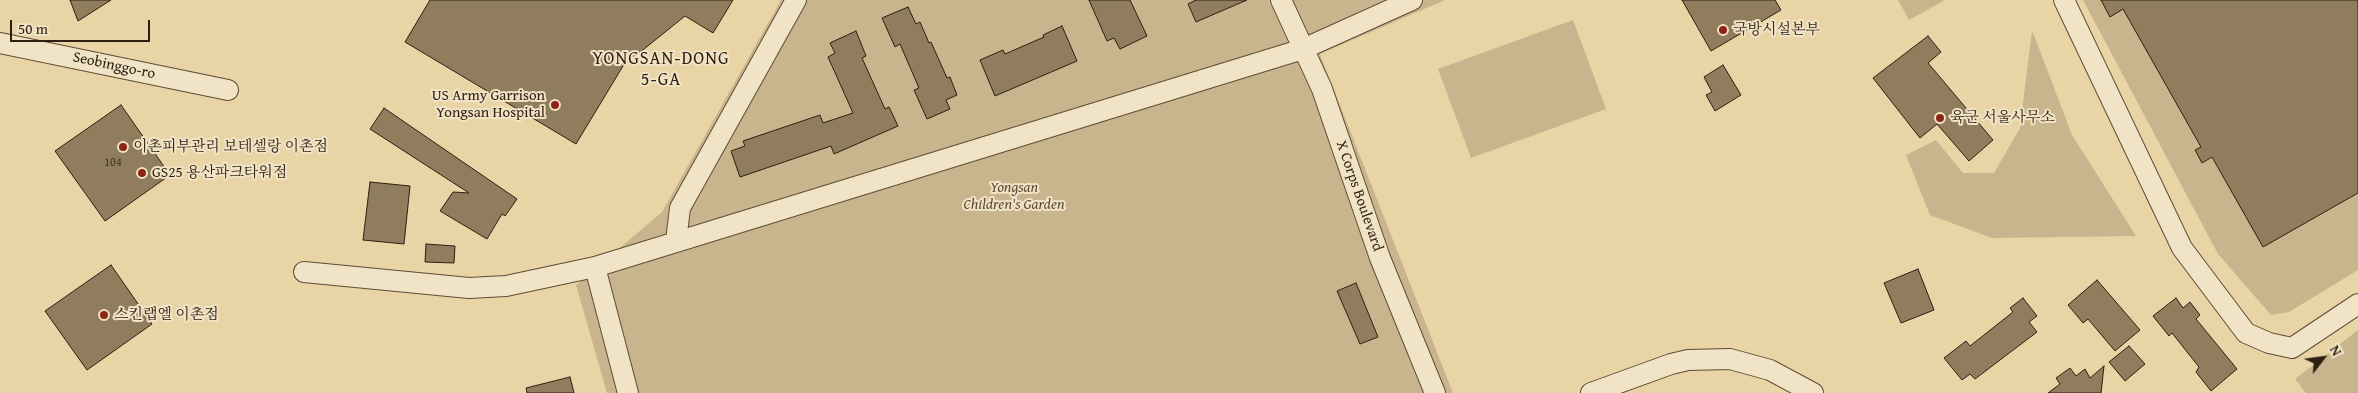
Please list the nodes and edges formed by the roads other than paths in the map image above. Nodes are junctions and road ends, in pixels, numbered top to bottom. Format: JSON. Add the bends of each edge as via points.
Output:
{"nodes":[{"id":1,"x":796,"y":0,"type":"edge"},
{"id":2,"x":1281,"y":0,"type":"edge"},
{"id":3,"x":1412,"y":0,"type":"edge"},
{"id":4,"x":2064,"y":0,"type":"edge"},
{"id":5,"x":0,"y":43,"type":"edge"},
{"id":6,"x":1303,"y":49,"type":"junction"},
{"id":7,"x":228,"y":90,"type":"dead end"},
{"id":8,"x":676,"y":241,"type":"junction"},
{"id":9,"x":595,"y":267,"type":"junction"},
{"id":10,"x":304,"y":272,"type":"dead end"},
{"id":11,"x":2358,"y":304,"type":"edge"},
{"id":12,"x":628,"y":393,"type":"edge"},
{"id":13,"x":1434,"y":393,"type":"edge"},
{"id":14,"x":1590,"y":393,"type":"edge"},
{"id":15,"x":1813,"y":393,"type":"edge"}],
"edges":[{"from":1,"to":8,"type":"street","via":[[680,208]]},
{"from":2,"to":6,"type":"street","name":"X Corps Boulevard"},
{"from":3,"to":6,"type":"street"},
{"from":4,"to":11,"type":"street","via":[[2182,248],[2246,333],[2292,348]]},
{"from":5,"to":7,"type":"street","name":"Seobinggo-ro"},
{"from":6,"to":8,"type":"street"},
{"from":6,"to":13,"type":"street","name":"X Corps Boulevard","via":[[1322,89],[1380,258]]},
{"from":8,"to":9,"type":"street"},
{"from":9,"to":10,"type":"street","via":[[506,286],[469,288]]},
{"from":9,"to":12,"type":"street"},
{"from":14,"to":15,"type":"street","via":[[1671,364],[1688,360],[1730,359],[1770,370]]}]}
